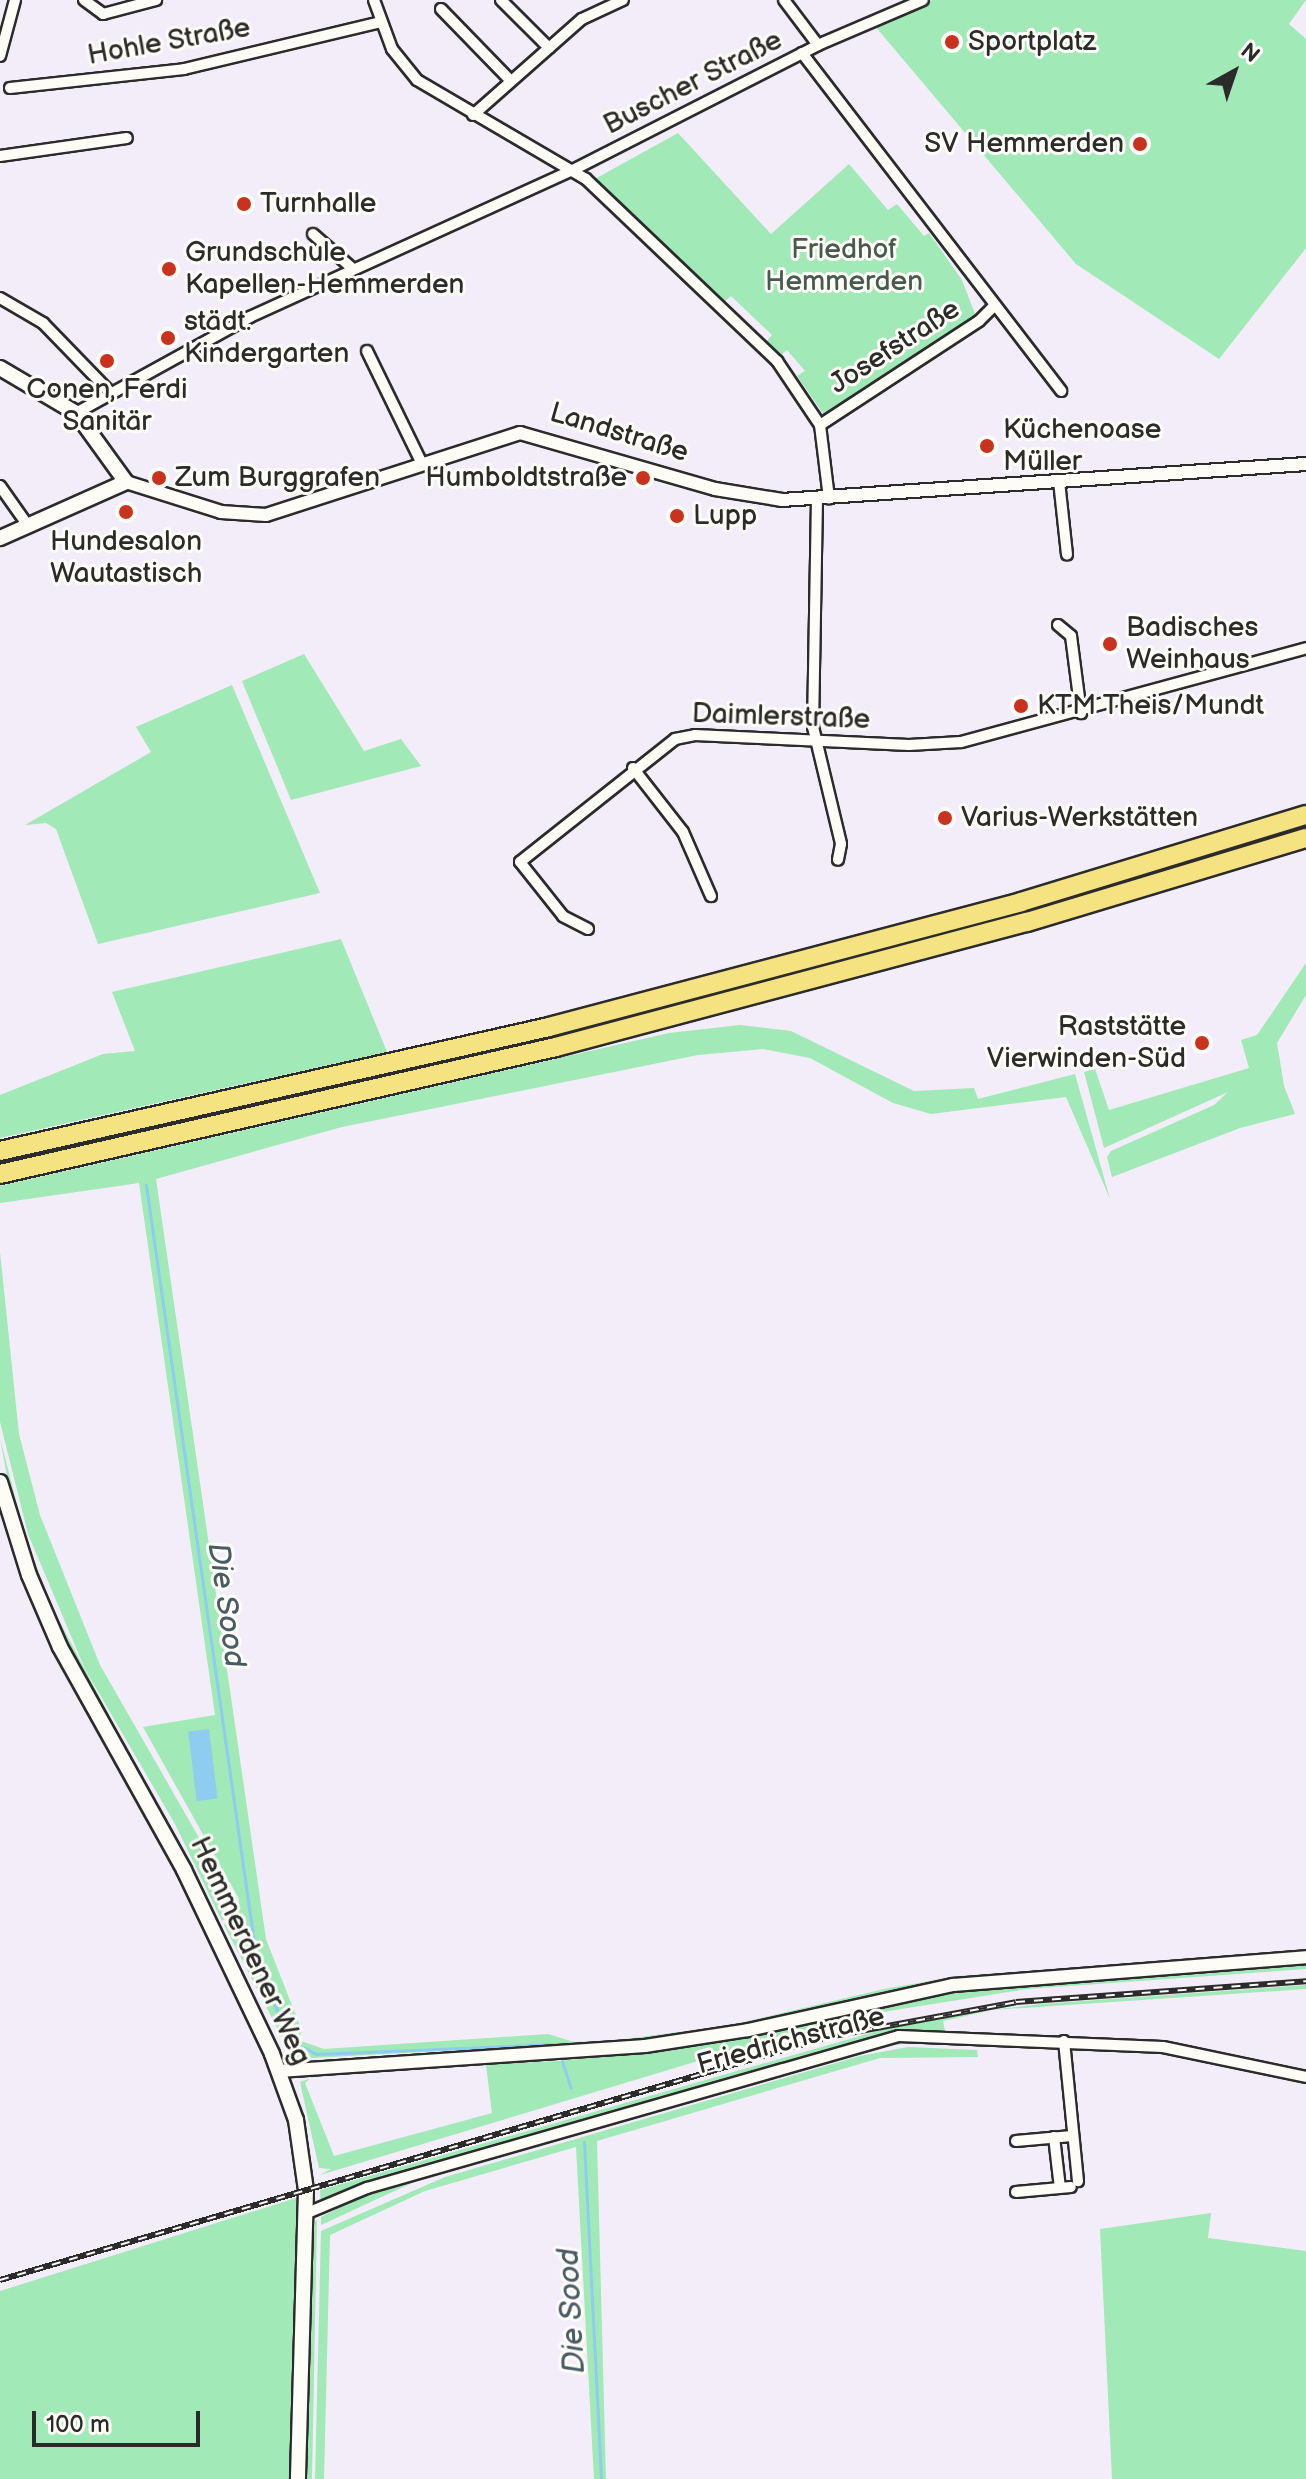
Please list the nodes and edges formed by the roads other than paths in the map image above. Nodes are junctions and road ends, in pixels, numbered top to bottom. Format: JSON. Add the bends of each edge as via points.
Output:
{"nodes":[{"id":1,"x":15,"y":0,"type":"edge"},
{"id":2,"x":84,"y":0,"type":"edge"},
{"id":3,"x":156,"y":0,"type":"edge"},
{"id":4,"x":374,"y":0,"type":"edge"},
{"id":5,"x":501,"y":0,"type":"edge"},
{"id":6,"x":619,"y":0,"type":"edge"},
{"id":7,"x":784,"y":0,"type":"edge"},
{"id":8,"x":923,"y":0,"type":"edge"},
{"id":9,"x":135,"y":3,"type":"edge"},
{"id":10,"x":441,"y":9,"type":"dead end"},
{"id":11,"x":381,"y":22,"type":"junction"},
{"id":12,"x":818,"y":45,"type":"junction"},
{"id":13,"x":549,"y":48,"type":"junction"},
{"id":14,"x":802,"y":53,"type":"junction"},
{"id":15,"x":0,"y":56,"type":"edge"},
{"id":16,"x":511,"y":81,"type":"junction"},
{"id":17,"x":10,"y":88,"type":"dead end"},
{"id":18,"x":473,"y":115,"type":"junction"},
{"id":19,"x":127,"y":138,"type":"dead end"},
{"id":20,"x":0,"y":156,"type":"edge"},
{"id":21,"x":573,"y":170,"type":"junction"},
{"id":22,"x":313,"y":234,"type":"dead end"},
{"id":23,"x":352,"y":268,"type":"junction"},
{"id":24,"x":0,"y":298,"type":"edge"},
{"id":25,"x":993,"y":307,"type":"junction"},
{"id":26,"x":367,"y":351,"type":"dead end"},
{"id":27,"x":0,"y":368,"type":"edge"},
{"id":28,"x":109,"y":391,"type":"junction"},
{"id":29,"x":1061,"y":391,"type":"dead end"},
{"id":30,"x":76,"y":413,"type":"junction"},
{"id":31,"x":820,"y":425,"type":"junction"},
{"id":32,"x":422,"y":464,"type":"junction"},
{"id":33,"x":1306,"y":464,"type":"edge"},
{"id":34,"x":1059,"y":481,"type":"junction"},
{"id":35,"x":126,"y":482,"type":"junction"},
{"id":36,"x":0,"y":486,"type":"edge"},
{"id":37,"x":823,"y":499,"type":"junction"},
{"id":38,"x":29,"y":527,"type":"junction"},
{"id":39,"x":0,"y":538,"type":"edge"},
{"id":40,"x":1067,"y":555,"type":"dead end"},
{"id":41,"x":1058,"y":625,"type":"dead end"},
{"id":42,"x":1306,"y":648,"type":"edge"},
{"id":43,"x":1081,"y":713,"type":"junction"},
{"id":44,"x":815,"y":739,"type":"junction"},
{"id":45,"x":633,"y":768,"type":"junction"},
{"id":46,"x":1306,"y":815,"type":"edge"},
{"id":47,"x":1306,"y":838,"type":"edge"},
{"id":48,"x":838,"y":860,"type":"dead end"},
{"id":49,"x":711,"y":896,"type":"dead end"},
{"id":50,"x":588,"y":929,"type":"dead end"},
{"id":51,"x":0,"y":1151,"type":"edge"},
{"id":52,"x":0,"y":1174,"type":"edge"},
{"id":53,"x":0,"y":1482,"type":"edge"},
{"id":54,"x":1306,"y":1957,"type":"edge"},
{"id":55,"x":1064,"y":2041,"type":"junction"},
{"id":56,"x":279,"y":2071,"type":"junction"},
{"id":57,"x":1306,"y":2077,"type":"edge"},
{"id":58,"x":1072,"y":2136,"type":"junction"},
{"id":59,"x":1054,"y":2137,"type":"junction"},
{"id":60,"x":1016,"y":2141,"type":"dead end"},
{"id":61,"x":1070,"y":2185,"type":"junction"},
{"id":62,"x":1016,"y":2192,"type":"dead end"},
{"id":63,"x":305,"y":2214,"type":"junction"},
{"id":64,"x":298,"y":2479,"type":"edge"}],
"edges":[{"from":1,"to":15,"type":"street"},
{"from":2,"to":9,"type":"street","via":[[103,14]]},
{"from":3,"to":9,"type":"street"},
{"from":4,"to":11,"type":"street"},
{"from":5,"to":13,"type":"street"},
{"from":6,"to":13,"type":"street","via":[[587,15]]},
{"from":7,"to":12,"type":"street"},
{"from":8,"to":12,"type":"street","name":"Buscher Straße"},
{"from":10,"to":16,"type":"street"},
{"from":11,"to":17,"type":"street","name":"Hohle Straße","via":[[184,69]]},
{"from":11,"to":18,"type":"street","via":[[410,74]]},
{"from":12,"to":14,"type":"street","name":"Buscher Straße"},
{"from":13,"to":16,"type":"street"},
{"from":14,"to":21,"type":"street","name":"Buscher Straße"},
{"from":14,"to":25,"type":"street"},
{"from":16,"to":18,"type":"street"},
{"from":18,"to":21,"type":"street"},
{"from":19,"to":20,"type":"street"},
{"from":21,"to":23,"type":"street","name":"Buscher Straße"},
{"from":21,"to":31,"type":"street","via":[[777,361]]},
{"from":22,"to":23,"type":"street"},
{"from":23,"to":28,"type":"street","name":"Buscher Straße"},
{"from":24,"to":28,"type":"street","via":[[43,323]]},
{"from":25,"to":29,"type":"street"},
{"from":25,"to":31,"type":"street","name":"Josefstraße"},
{"from":26,"to":32,"type":"street"},
{"from":27,"to":30,"type":"main road"},
{"from":28,"to":30,"type":"street","name":"Buscher Straße"},
{"from":30,"to":35,"type":"main road"},
{"from":31,"to":37,"type":"street"},
{"from":32,"to":35,"type":"street","name":"Landstraße","via":[[266,515],[221,512]]},
{"from":32,"to":37,"type":"street","name":"Landstraße","via":[[505,435],[528,434],[740,495]]},
{"from":33,"to":34,"type":"street","name":"Landstraße"},
{"from":34,"to":37,"type":"street","name":"Landstraße"},
{"from":34,"to":40,"type":"street"},
{"from":35,"to":38,"type":"main road"},
{"from":36,"to":38,"type":"street"},
{"from":37,"to":44,"type":"street"},
{"from":38,"to":39,"type":"main road"},
{"from":41,"to":43,"type":"street","via":[[1071,636]]},
{"from":42,"to":43,"type":"street","name":"Daimlerstraße"},
{"from":43,"to":44,"type":"street","name":"Daimlerstraße","via":[[948,744]]},
{"from":44,"to":45,"type":"street","name":"Daimlerstraße","via":[[689,735],[665,744]]},
{"from":44,"to":48,"type":"street","via":[[841,844]]},
{"from":45,"to":49,"type":"street","via":[[687,839]]},
{"from":45,"to":50,"type":"street","name":"Daimlerstraße","via":[[520,862],[563,916]]},
{"from":46,"to":51,"type":"highway","via":[[1021,902],[609,1012]]},
{"from":47,"to":52,"type":"highway","via":[[1027,922],[602,1036]]},
{"from":53,"to":56,"type":"main road","name":"Hemmerdener Weg","via":[[55,1638],[179,1860]]},
{"from":54,"to":56,"type":"street","via":[[963,1983],[748,2030],[645,2046]]},
{"from":55,"to":57,"type":"street","name":"Friedrichstraße","via":[[1163,2047]]},
{"from":55,"to":58,"type":"street"},
{"from":55,"to":63,"type":"street","name":"Friedrichstraße","via":[[902,2036],[863,2044],[364,2189]]},
{"from":56,"to":63,"type":"main road","name":"Hemmerdener Weg","via":[[302,2145]]},
{"from":58,"to":59,"type":"street"},
{"from":58,"to":61,"type":"street"},
{"from":59,"to":60,"type":"street"},
{"from":59,"to":61,"type":"street"},
{"from":61,"to":62,"type":"street"},
{"from":63,"to":64,"type":"main road","name":"Hemmerdener Weg"}]}
